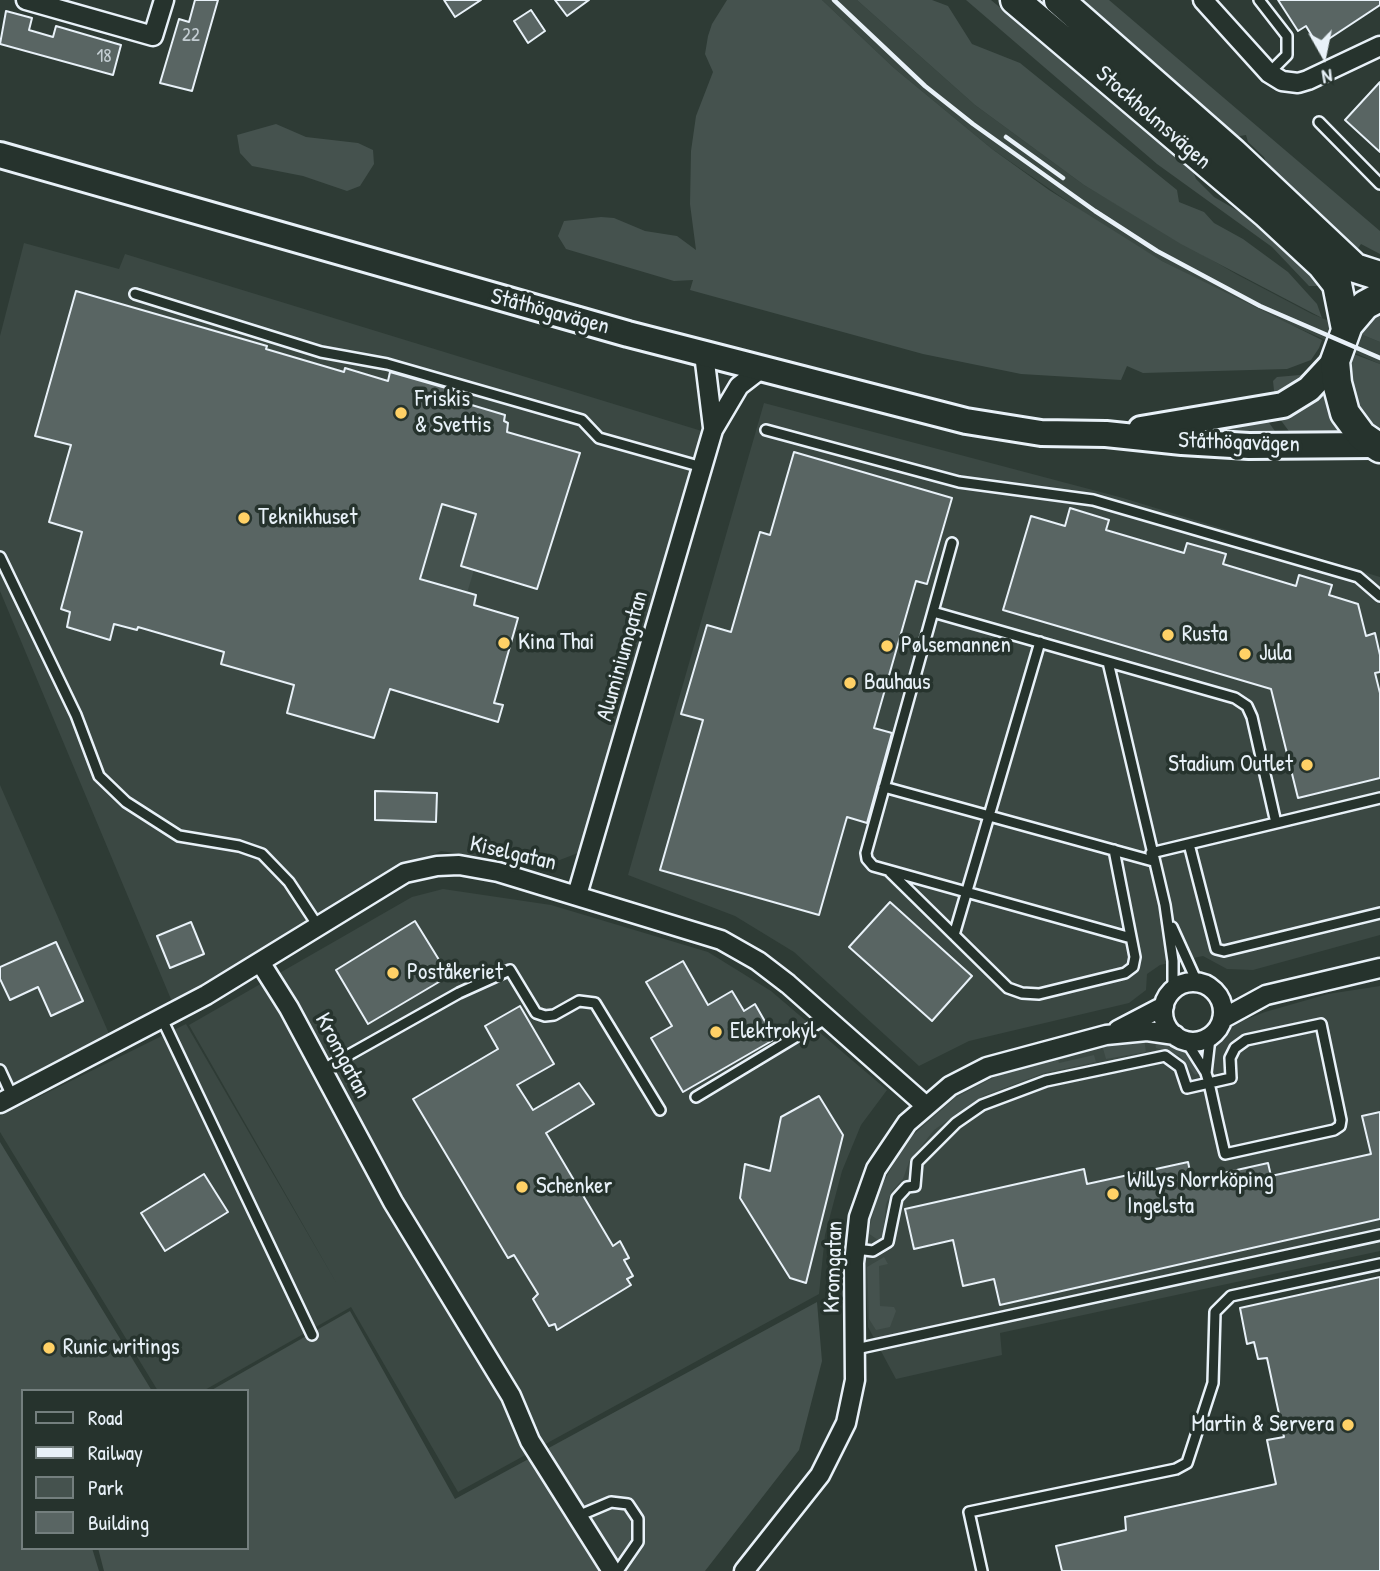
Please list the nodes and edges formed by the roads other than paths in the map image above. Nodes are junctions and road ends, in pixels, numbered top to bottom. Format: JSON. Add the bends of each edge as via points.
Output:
{"nodes":[{"id":1,"x":26,"y":0,"type":"edge"},
{"id":2,"x":164,"y":0,"type":"edge"},
{"id":3,"x":1015,"y":0,"type":"edge"},
{"id":4,"x":1059,"y":0,"type":"edge"},
{"id":5,"x":1203,"y":0,"type":"edge"},
{"id":6,"x":1259,"y":0,"type":"edge"},
{"id":7,"x":1380,"y":46,"type":"edge"},
{"id":8,"x":1269,"y":72,"type":"junction"},
{"id":9,"x":1319,"y":122,"type":"dead end"},
{"id":10,"x":0,"y":155,"type":"edge"},
{"id":11,"x":1380,"y":184,"type":"edge"},
{"id":12,"x":1298,"y":229,"type":"junction"},
{"id":13,"x":1380,"y":274,"type":"edge"},
{"id":14,"x":135,"y":293,"type":"dead end"},
{"id":15,"x":1380,"y":297,"type":"edge"},
{"id":16,"x":1344,"y":315,"type":"junction"},
{"id":17,"x":704,"y":354,"type":"junction"},
{"id":18,"x":1335,"y":361,"type":"junction"},
{"id":19,"x":761,"y":369,"type":"junction"},
{"id":20,"x":713,"y":430,"type":"junction"},
{"id":21,"x":766,"y":430,"type":"dead end"},
{"id":22,"x":1106,"y":434,"type":"junction"},
{"id":23,"x":1376,"y":447,"type":"edge"},
{"id":24,"x":702,"y":467,"type":"junction"},
{"id":25,"x":952,"y":543,"type":"dead end"},
{"id":26,"x":0,"y":557,"type":"edge"},
{"id":27,"x":1380,"y":596,"type":"edge"},
{"id":28,"x":933,"y":612,"type":"junction"},
{"id":29,"x":1040,"y":642,"type":"junction"},
{"id":30,"x":1108,"y":662,"type":"junction"},
{"id":31,"x":884,"y":786,"type":"junction"},
{"id":32,"x":1380,"y":798,"type":"edge"},
{"id":33,"x":989,"y":816,"type":"junction"},
{"id":34,"x":1276,"y":823,"type":"junction"},
{"id":35,"x":1189,"y":844,"type":"junction"},
{"id":36,"x":1114,"y":850,"type":"junction"},
{"id":37,"x":1152,"y":857,"type":"junction"},
{"id":38,"x":888,"y":871,"type":"junction"},
{"id":39,"x":967,"y":893,"type":"junction"},
{"id":40,"x":577,"y":895,"type":"junction"},
{"id":41,"x":1165,"y":905,"type":"junction"},
{"id":42,"x":1380,"y":913,"type":"edge"},
{"id":43,"x":318,"y":926,"type":"junction"},
{"id":44,"x":954,"y":935,"type":"junction"},
{"id":45,"x":1131,"y":939,"type":"junction"},
{"id":46,"x":260,"y":961,"type":"junction"},
{"id":47,"x":1380,"y":968,"type":"edge"},
{"id":48,"x":1197,"y":982,"type":"junction"},
{"id":49,"x":1216,"y":993,"type":"junction"},
{"id":50,"x":1266,"y":995,"type":"junction"},
{"id":51,"x":1168,"y":998,"type":"junction"},
{"id":52,"x":827,"y":1018,"type":"junction"},
{"id":53,"x":163,"y":1019,"type":"junction"},
{"id":54,"x":1222,"y":1019,"type":"junction"},
{"id":55,"x":1106,"y":1035,"type":"junction"},
{"id":56,"x":1180,"y":1038,"type":"junction"},
{"id":57,"x":1210,"y":1038,"type":"junction"},
{"id":58,"x":0,"y":1070,"type":"edge"},
{"id":59,"x":322,"y":1070,"type":"junction"},
{"id":60,"x":1206,"y":1073,"type":"junction"},
{"id":61,"x":1209,"y":1083,"type":"junction"},
{"id":62,"x":696,"y":1097,"type":"dead end"},
{"id":63,"x":6,"y":1100,"type":"edge"},
{"id":64,"x":925,"y":1105,"type":"junction"},
{"id":65,"x":660,"y":1110,"type":"dead end"},
{"id":66,"x":1380,"y":1235,"type":"edge"},
{"id":67,"x":855,"y":1250,"type":"junction"},
{"id":68,"x":1380,"y":1264,"type":"edge"},
{"id":69,"x":312,"y":1335,"type":"dead end"},
{"id":70,"x":856,"y":1349,"type":"junction"},
{"id":71,"x":578,"y":1516,"type":"junction"},
{"id":72,"x":612,"y":1571,"type":"edge"},
{"id":73,"x":618,"y":1571,"type":"edge"},
{"id":74,"x":744,"y":1571,"type":"edge"},
{"id":75,"x":982,"y":1571,"type":"edge"}],
"edges":[{"from":1,"to":2,"type":"street","via":[[153,36]]},
{"from":3,"to":12,"type":"highway","name":"Stockholmsvägen"},
{"from":4,"to":12,"type":"highway","name":"Stockholmsvägen"},
{"from":5,"to":8,"type":"street"},
{"from":6,"to":8,"type":"lane","via":[[1287,36],[1287,55]]},
{"from":7,"to":8,"type":"street","via":[[1298,83],[1282,81]]},
{"from":9,"to":11,"type":"lane"},
{"from":10,"to":17,"type":"main road","name":"Ståthögavägen"},
{"from":12,"to":13,"type":"highway","name":"Stockholmsvägen"},
{"from":12,"to":16,"type":"highway","name":"Stockholmsvägen","via":[[1337,284]]},
{"from":14,"to":24,"type":"lane","via":[[321,352],[387,364],[582,420],[599,438]]},
{"from":15,"to":16,"type":"highway"},
{"from":16,"to":18,"type":"highway"},
{"from":17,"to":19,"type":"main road","name":"Ståthögavägen"},
{"from":17,"to":20,"type":"street","name":"Aluminiumgatan"},
{"from":18,"to":22,"type":"main road","name":"Ståthögavägen","via":[[1297,398],[1270,409]]},
{"from":18,"to":23,"type":"highway","via":[[1345,413]]},
{"from":19,"to":20,"type":"street","name":"Aluminiumgatan","via":[[739,386]]},
{"from":19,"to":22,"type":"main road","name":"Ståthögavägen","via":[[1005,429]]},
{"from":20,"to":24,"type":"street","name":"Aluminiumgatan"},
{"from":21,"to":27,"type":"lane","via":[[959,482],[1093,500],[1358,577]]},
{"from":22,"to":23,"type":"main road","name":"Ståthögavägen","via":[[1249,446]]},
{"from":24,"to":40,"type":"street","name":"Aluminiumgatan"},
{"from":25,"to":28,"type":"lane"},
{"from":26,"to":43,"type":"lane","via":[[76,715],[99,776],[126,802],[180,836],[262,854],[289,882]]},
{"from":28,"to":29,"type":"lane"},
{"from":28,"to":31,"type":"lane"},
{"from":29,"to":30,"type":"lane"},
{"from":29,"to":33,"type":"lane"},
{"from":30,"to":34,"type":"lane","via":[[1247,705]]},
{"from":30,"to":37,"type":"lane"},
{"from":31,"to":33,"type":"lane"},
{"from":31,"to":38,"type":"lane","via":[[866,853],[873,866]]},
{"from":32,"to":34,"type":"lane"},
{"from":33,"to":36,"type":"lane"},
{"from":33,"to":39,"type":"lane"},
{"from":34,"to":35,"type":"lane"},
{"from":35,"to":37,"type":"lane"},
{"from":35,"to":42,"type":"lane","via":[[1216,949],[1224,951]]},
{"from":36,"to":37,"type":"lane"},
{"from":36,"to":45,"type":"lane"},
{"from":37,"to":41,"type":"lane"},
{"from":38,"to":39,"type":"lane"},
{"from":38,"to":44,"type":"lane"},
{"from":39,"to":44,"type":"lane"},
{"from":39,"to":45,"type":"lane"},
{"from":40,"to":43,"type":"street","name":"Kiselgatan","via":[[498,872],[437,866],[405,873]]},
{"from":40,"to":52,"type":"street","name":"Kiselgatan","via":[[721,940],[758,961]]},
{"from":41,"to":48,"type":"lane"},
{"from":41,"to":51,"type":"lane","via":[[1173,961]]},
{"from":43,"to":46,"type":"street","name":"Kiselgatan"},
{"from":44,"to":45,"type":"lane","via":[[1008,988],[1039,994],[1125,974],[1135,957]]},
{"from":46,"to":53,"type":"street","name":"Kiselgatan"},
{"from":46,"to":59,"type":"street","name":"Kromgatan"},
{"from":47,"to":50,"type":"street"},
{"from":48,"to":49,"type":"street"},
{"from":48,"to":51,"type":"street","via":[[1180,985]]},
{"from":49,"to":50,"type":"street"},
{"from":49,"to":54,"type":"street"},
{"from":50,"to":54,"type":"street"},
{"from":51,"to":55,"type":"street","name":"Kromgatan"},
{"from":51,"to":56,"type":"street","via":[[1165,1022]]},
{"from":52,"to":62,"type":"lane"},
{"from":52,"to":64,"type":"street","name":"Kiselgatan"},
{"from":53,"to":63,"type":"street","name":"Kiselgatan"},
{"from":53,"to":69,"type":"lane"},
{"from":54,"to":57,"type":"street"},
{"from":55,"to":56,"type":"street","name":"Kromgatan","via":[[1147,1031]]},
{"from":55,"to":64,"type":"street","name":"Kromgatan","via":[[987,1067]]},
{"from":56,"to":57,"type":"street"},
{"from":56,"to":60,"type":"lane"},
{"from":57,"to":60,"type":"lane"},
{"from":58,"to":63,"type":"lane"},
{"from":59,"to":65,"type":"lane","via":[[459,993],[510,970],[536,1013],[554,1015],[587,999],[595,1003]]},
{"from":59,"to":71,"type":"street","name":"Kromgatan","via":[[393,1202],[511,1396],[530,1441]]},
{"from":60,"to":61,"type":"lane"},
{"from":61,"to":61,"type":"lane","via":[[1225,1154],[1334,1130],[1341,1120],[1321,1024],[1246,1040],[1230,1058],[1231,1078]]},
{"from":61,"to":67,"type":"lane","via":[[1186,1088],[1184,1074],[1165,1056],[1046,1081],[982,1105],[956,1123],[917,1162],[915,1186],[901,1192],[893,1208],[888,1242],[873,1251]]},
{"from":64,"to":67,"type":"street","name":"Kromgatan","via":[[876,1169],[859,1217]]},
{"from":66,"to":70,"type":"lane"},
{"from":67,"to":70,"type":"street","name":"Kromgatan"},
{"from":68,"to":75,"type":"lane","via":[[1231,1296],[1214,1312],[1213,1383],[1187,1463],[969,1512]]},
{"from":70,"to":74,"type":"street","name":"Kromgatan","via":[[849,1411],[830,1457]]},
{"from":71,"to":72,"type":"street","name":"Kromgatan"},
{"from":71,"to":73,"type":"lane","via":[[611,1502],[628,1504],[638,1519],[638,1542]]}]}
